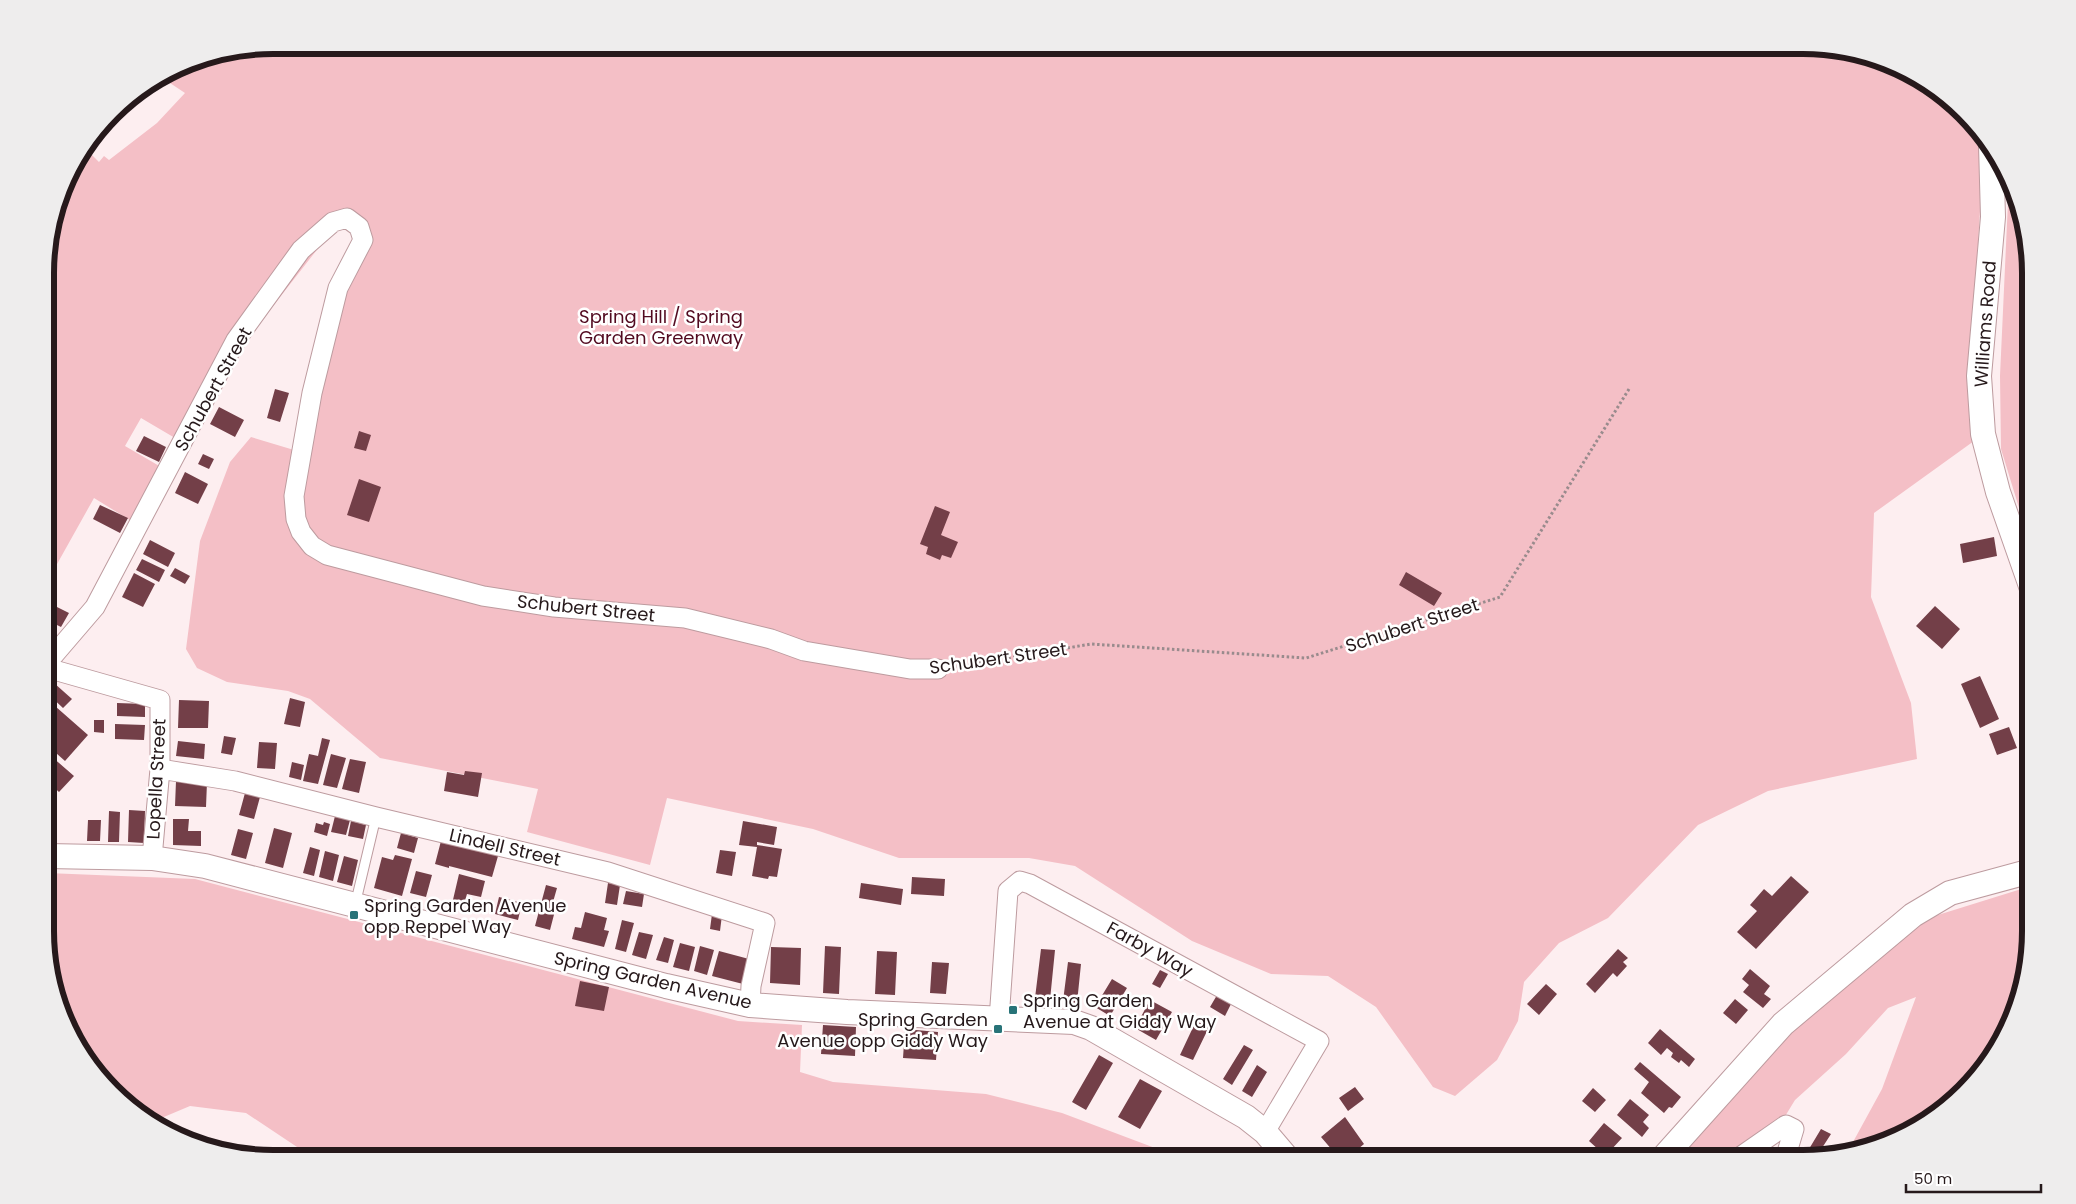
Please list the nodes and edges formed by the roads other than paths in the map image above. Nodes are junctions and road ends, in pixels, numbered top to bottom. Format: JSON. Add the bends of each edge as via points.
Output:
{"nodes":[{"id":1,"x":1991,"y":161,"type":"edge"},
{"id":2,"x":2022,"y":562,"type":"edge"},
{"id":3,"x":54,"y":655,"type":"edge"},
{"id":4,"x":938,"y":669,"type":"road end"},
{"id":5,"x":54,"y":670,"type":"edge"},
{"id":6,"x":160,"y":769,"type":"junction"},
{"id":7,"x":376,"y":818,"type":"junction"},
{"id":8,"x":54,"y":856,"type":"edge"},
{"id":9,"x":152,"y":858,"type":"junction"},
{"id":10,"x":2022,"y":873,"type":"edge"},
{"id":11,"x":355,"y":906,"type":"junction"},
{"id":12,"x":750,"y":1005,"type":"junction"},
{"id":13,"x":999,"y":1020,"type":"junction"},
{"id":14,"x":1265,"y":1132,"type":"junction"},
{"id":15,"x":1280,"y":1150,"type":"edge"},
{"id":16,"x":1670,"y":1150,"type":"edge"},
{"id":17,"x":1749,"y":1150,"type":"edge"},
{"id":18,"x":1787,"y":1150,"type":"edge"}],
"edges":[{"from":1,"to":2,"type":"street","name":"Williams Road","via":[[1993,217],[1979,376],[1982,424],[1998,492]]},
{"from":3,"to":4,"type":"street","name":"Schubert Street","via":[[95,607],[236,340],[301,250],[333,222],[347,218],[359,227],[363,240],[336,297],[312,393],[294,496],[296,519],[312,546],[327,555],[483,596],[554,607],[685,618],[771,639],[804,651],[910,669]]},
{"from":5,"to":6,"type":"street","name":"Lopella Street","via":[[160,700]]},
{"from":6,"to":7,"type":"street","name":"Lindell Street","via":[[235,781]]},
{"from":6,"to":9,"type":"street","name":"Lopella Street"},
{"from":7,"to":11,"type":"lane"},
{"from":7,"to":12,"type":"street","name":"Lindell Street","via":[[608,872],[765,923]]},
{"from":8,"to":9,"type":"street","name":"Spring Garden Avenue"},
{"from":9,"to":11,"type":"street","name":"Spring Garden Avenue","via":[[205,866]]},
{"from":10,"to":16,"type":"street","via":[[1950,893],[1913,914],[1783,1024]]},
{"from":11,"to":12,"type":"street","name":"Spring Garden Avenue"},
{"from":12,"to":13,"type":"street","name":"Spring Garden Avenue"},
{"from":13,"to":14,"type":"street","name":"Spring Garden Avenue","via":[[1074,1022],[1091,1028],[1208,1094]]},
{"from":13,"to":14,"type":"street","name":"Farby Way","via":[[1008,891],[1020,881],[1319,1041]]},
{"from":14,"to":15,"type":"street","name":"Spring Garden Avenue"},
{"from":17,"to":18,"type":"street","via":[[1786,1125],[1794,1129]]}]}
